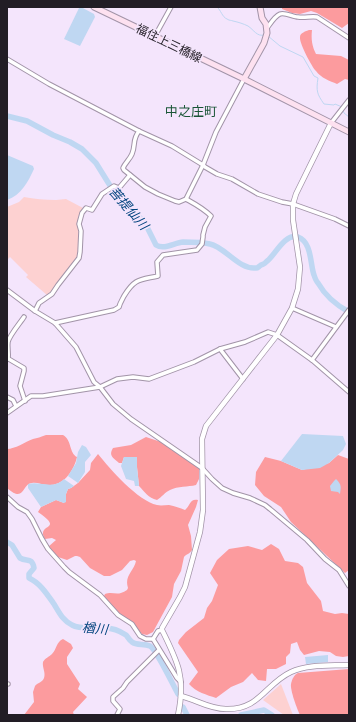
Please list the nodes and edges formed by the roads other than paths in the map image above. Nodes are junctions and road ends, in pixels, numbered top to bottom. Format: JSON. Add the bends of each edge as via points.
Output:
{"nodes":[{"id":1,"x":94,"y":7,"type":"edge"},
{"id":2,"x":171,"y":7,"type":"edge"},
{"id":3,"x":260,"y":7,"type":"edge"},
{"id":4,"x":267,"y":28,"type":"junction"},
{"id":5,"x":156,"y":36,"type":"junction"},
{"id":6,"x":349,"y":38,"type":"edge"},
{"id":7,"x":7,"y":59,"type":"edge"},
{"id":8,"x":244,"y":79,"type":"junction"},
{"id":9,"x":349,"y":100,"type":"edge"},
{"id":10,"x":331,"y":123,"type":"junction"},
{"id":11,"x":139,"y":131,"type":"junction"},
{"id":12,"x":349,"y":132,"type":"edge"},
{"id":13,"x":203,"y":165,"type":"junction"},
{"id":14,"x":130,"y":175,"type":"junction"},
{"id":15,"x":186,"y":199,"type":"junction"},
{"id":16,"x":293,"y":204,"type":"junction"},
{"id":17,"x":349,"y":226,"type":"edge"},
{"id":18,"x":7,"y":290,"type":"edge"},
{"id":19,"x":292,"y":308,"type":"junction"},
{"id":20,"x":349,"y":310,"type":"edge"},
{"id":21,"x":35,"y":311,"type":"junction"},
{"id":22,"x":24,"y":317,"type":"dead end"},
{"id":23,"x":55,"y":322,"type":"junction"},
{"id":24,"x":336,"y":327,"type":"junction"},
{"id":25,"x":277,"y":335,"type":"junction"},
{"id":26,"x":220,"y":349,"type":"junction"},
{"id":27,"x":8,"y":358,"type":"edge"},
{"id":28,"x":312,"y":360,"type":"junction"},
{"id":29,"x":243,"y":379,"type":"junction"},
{"id":30,"x":100,"y":387,"type":"junction"},
{"id":31,"x":349,"y":392,"type":"edge"},
{"id":32,"x":7,"y":397,"type":"edge"},
{"id":33,"x":25,"y":401,"type":"junction"},
{"id":34,"x":16,"y":406,"type":"junction"},
{"id":35,"x":7,"y":413,"type":"edge"},
{"id":36,"x":202,"y":468,"type":"junction"},
{"id":37,"x":7,"y":497,"type":"edge"},
{"id":38,"x":349,"y":586,"type":"edge"},
{"id":39,"x":162,"y":630,"type":"junction"},
{"id":40,"x":153,"y":638,"type":"junction"},
{"id":41,"x":159,"y":650,"type":"junction"},
{"id":42,"x":349,"y":665,"type":"edge"},
{"id":43,"x":181,"y":682,"type":"junction"},
{"id":44,"x":181,"y":696,"type":"junction"},
{"id":45,"x":117,"y":715,"type":"edge"},
{"id":46,"x":178,"y":715,"type":"edge"}],
"edges":[{"from":1,"to":5,"type":"main road","name":"福住上三橋線"},
{"from":2,"to":5,"type":"street"},
{"from":3,"to":4,"type":"main road"},
{"from":4,"to":6,"type":"street","via":[[281,14],[306,18],[314,16]]},
{"from":4,"to":8,"type":"main road","via":[[264,43]]},
{"from":5,"to":8,"type":"main road","name":"福住上三橋線"},
{"from":7,"to":11,"type":"street"},
{"from":8,"to":10,"type":"main road","name":"福住上三橋線"},
{"from":8,"to":13,"type":"street","via":[[216,132]]},
{"from":9,"to":10,"type":"street"},
{"from":10,"to":12,"type":"main road","name":"福住上三橋線"},
{"from":10,"to":16,"type":"street"},
{"from":11,"to":13,"type":"street","via":[[172,146]]},
{"from":11,"to":14,"type":"street","via":[[134,138],[132,156],[123,168]]},
{"from":13,"to":15,"type":"street"},
{"from":13,"to":16,"type":"street","via":[[258,194]]},
{"from":14,"to":15,"type":"street","via":[[145,187],[174,201]]},
{"from":14,"to":21,"type":"street","via":[[119,188],[114,186],[105,192],[92,210],[86,208],[82,213],[79,258],[52,294],[39,303]]},
{"from":15,"to":23,"type":"street","via":[[210,216],[202,244],[197,250],[163,256],[157,262],[158,276],[137,281],[130,286],[119,307],[114,310]]},
{"from":16,"to":17,"type":"street"},
{"from":16,"to":19,"type":"street","via":[[300,267],[298,289]]},
{"from":18,"to":21,"type":"street"},
{"from":19,"to":24,"type":"street"},
{"from":19,"to":25,"type":"street"},
{"from":20,"to":24,"type":"street"},
{"from":21,"to":23,"type":"street"},
{"from":22,"to":27,"type":"street","via":[[8,343]]},
{"from":23,"to":30,"type":"street","via":[[76,347],[94,382]]},
{"from":24,"to":28,"type":"street"},
{"from":25,"to":26,"type":"street","via":[[268,332]]},
{"from":25,"to":28,"type":"street"},
{"from":25,"to":29,"type":"street"},
{"from":26,"to":29,"type":"street"},
{"from":26,"to":30,"type":"street","via":[[149,379],[117,379]]},
{"from":27,"to":33,"type":"street","via":[[24,368],[20,386]]},
{"from":28,"to":31,"type":"street"},
{"from":29,"to":36,"type":"street","via":[[206,426],[202,439]]},
{"from":30,"to":33,"type":"street","via":[[31,396]]},
{"from":30,"to":36,"type":"street","via":[[113,404],[131,419]]},
{"from":32,"to":34,"type":"street","via":[[14,400]]},
{"from":33,"to":34,"type":"street"},
{"from":34,"to":35,"type":"street"},
{"from":36,"to":38,"type":"street","via":[[222,488],[250,498],[270,509],[340,570]]},
{"from":36,"to":39,"type":"street","via":[[203,510],[200,532],[184,587]]},
{"from":37,"to":40,"type":"street","via":[[27,512],[48,549],[69,572],[132,624],[140,636],[146,640]]},
{"from":39,"to":40,"type":"street"},
{"from":39,"to":43,"type":"street","via":[[175,656]]},
{"from":40,"to":41,"type":"street"},
{"from":41,"to":43,"type":"street"},
{"from":41,"to":45,"type":"street","via":[[113,697],[113,701],[120,709]]},
{"from":42,"to":44,"type":"street","via":[[308,667],[292,672],[273,684],[257,700],[238,708],[218,709]]},
{"from":43,"to":44,"type":"street"},
{"from":44,"to":46,"type":"street"}]}
